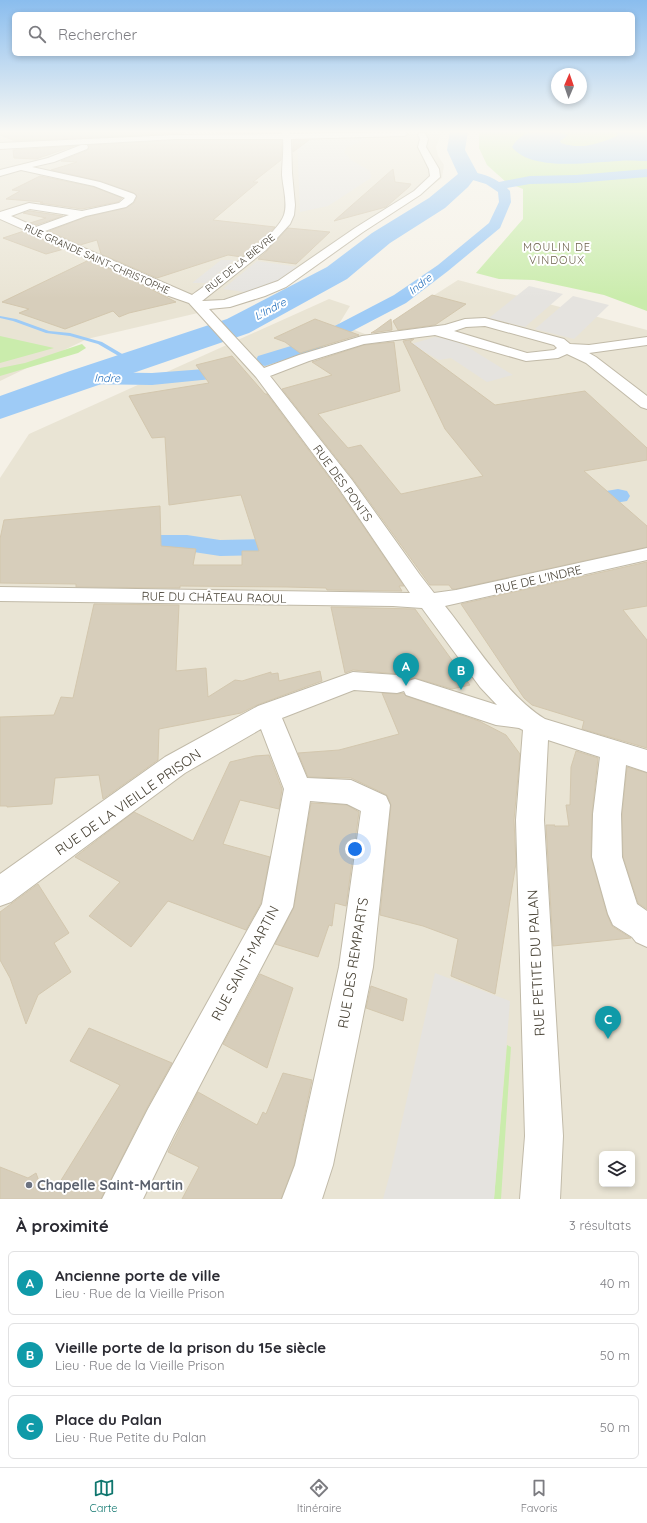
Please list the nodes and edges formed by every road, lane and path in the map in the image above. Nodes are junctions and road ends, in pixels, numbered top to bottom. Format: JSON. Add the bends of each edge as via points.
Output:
{"nodes":[{"id":1,"x":105,"y":187,"type":"edge"},
{"id":2,"x":288,"y":187,"type":"edge"},
{"id":3,"x":424,"y":187,"type":"edge"},
{"id":4,"x":84,"y":214,"type":"junction"},
{"id":5,"x":1,"y":216,"type":"edge"},
{"id":6,"x":34,"y":231,"type":"junction"},
{"id":7,"x":197,"y":304,"type":"junction"},
{"id":8,"x":434,"y":330,"type":"junction"},
{"id":9,"x":647,"y":341,"type":"edge"},
{"id":10,"x":566,"y":348,"type":"junction"},
{"id":11,"x":257,"y":371,"type":"junction"},
{"id":12,"x":647,"y":404,"type":"edge"},
{"id":13,"x":647,"y":554,"type":"edge"},
{"id":14,"x":0,"y":594,"type":"edge"},
{"id":15,"x":428,"y":601,"type":"junction"},
{"id":16,"x":267,"y":713,"type":"junction"},
{"id":17,"x":531,"y":723,"type":"junction"},
{"id":18,"x":614,"y":751,"type":"junction"},
{"id":19,"x":647,"y":761,"type":"edge"},
{"id":20,"x":298,"y":789,"type":"junction"},
{"id":21,"x":0,"y":892,"type":"edge"},
{"id":22,"x":645,"y":928,"type":"edge"},
{"id":23,"x":122,"y":1199,"type":"edge"},
{"id":24,"x":302,"y":1199,"type":"edge"},
{"id":25,"x":540,"y":1199,"type":"edge"}],
"edges":[{"from":1,"to":4,"type":"street","via":[[131,196],[122,205]]},
{"from":2,"to":7,"type":"street","name":"RUE DE LA BIÈVRE","via":[[289,216],[280,230]]},
{"from":3,"to":7,"type":"street","via":[[282,284],[225,304]]},
{"from":4,"to":5,"type":"street","via":[[29,206]]},
{"from":4,"to":6,"type":"street"},
{"from":5,"to":6,"type":"street","name":"RUE GRANDE SAINT-CHRISTOPHE"},
{"from":6,"to":7,"type":"street","name":"RUE GRANDE SAINT-CHRISTOPHE","via":[[124,269]]},
{"from":7,"to":11,"type":"street","name":"RUE DES PONTS"},
{"from":8,"to":10,"type":"street","via":[[465,323],[485,322],[559,342]]},
{"from":8,"to":10,"type":"street","via":[[526,357],[558,354]]},
{"from":8,"to":11,"type":"street","via":[[362,340]]},
{"from":9,"to":10,"type":"street","via":[[589,349]]},
{"from":10,"to":12,"type":"street","via":[[591,360]]},
{"from":11,"to":15,"type":"street","name":"RUE DES PONTS","via":[[319,450]]},
{"from":13,"to":15,"type":"street","name":"RUE DE L'INDRE"},
{"from":14,"to":15,"type":"street","name":"RUE DU CHÂTEAU RAOUL"},
{"from":15,"to":17,"type":"street","name":"RUE DES PONTS","via":[[489,681]]},
{"from":16,"to":17,"type":"street","name":"RUE DE LA VIEILLE PRISON","via":[[353,681],[406,686],[496,715]]},
{"from":16,"to":20,"type":"street"},
{"from":16,"to":21,"type":"street","name":"RUE DE LA VIEILLE PRISON","via":[[175,765]]},
{"from":17,"to":18,"type":"street","name":"RUE DE LA VIEILLE PRISON"},
{"from":17,"to":25,"type":"street","name":"RUE PETITE DU PALAN","via":[[530,820],[544,1136]]},
{"from":18,"to":19,"type":"street","name":"RUE DE LA VIEILLE PRISON"},
{"from":18,"to":22,"type":"street","via":[[606,814],[607,857],[624,914]]},
{"from":20,"to":23,"type":"street","name":"RUE SAINT-MARTIN","via":[[277,907]]},
{"from":20,"to":24,"type":"street","name":"RUE DES REMPARTS","via":[[351,792],[376,805],[356,967],[314,1165]]}]}
